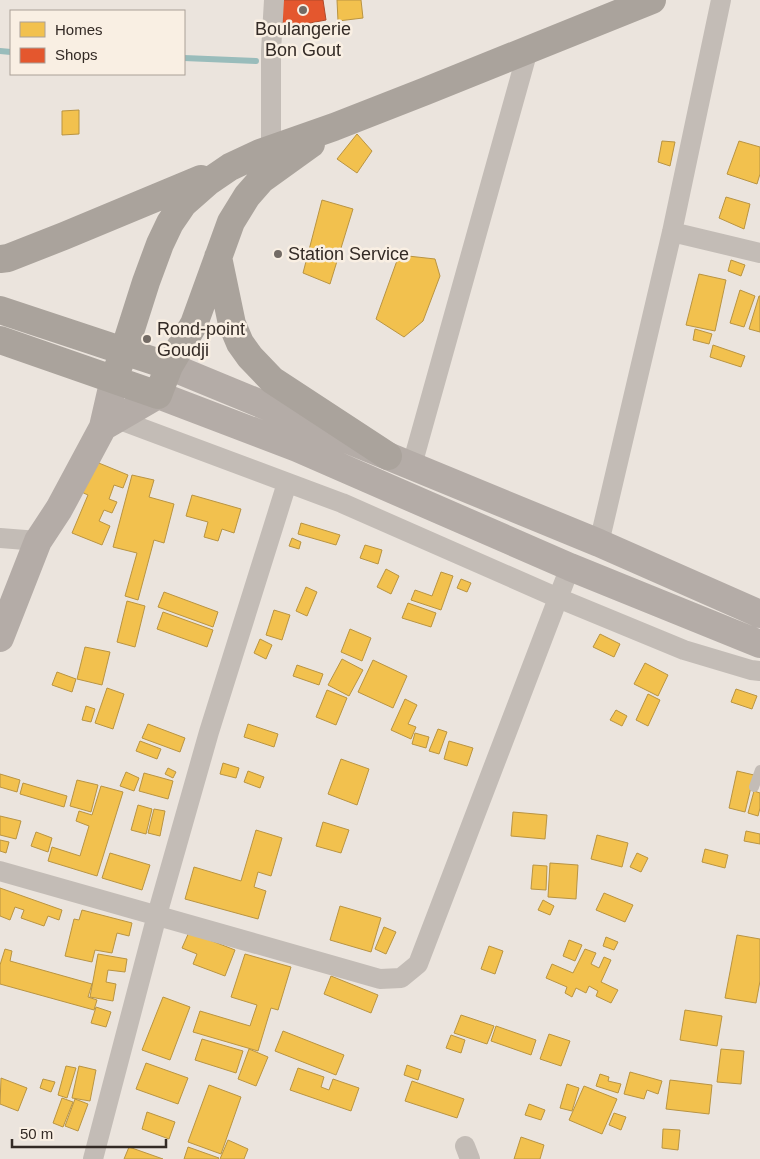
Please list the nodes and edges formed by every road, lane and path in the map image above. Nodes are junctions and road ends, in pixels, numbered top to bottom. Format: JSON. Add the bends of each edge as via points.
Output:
{"nodes":[{"id":1,"x":274,"y":0,"type":"edge"},
{"id":2,"x":652,"y":0,"type":"edge"},
{"id":3,"x":721,"y":0,"type":"edge"},
{"id":4,"x":528,"y":50,"type":"junction"},
{"id":5,"x":334,"y":127,"type":"junction"},
{"id":6,"x":271,"y":149,"type":"junction"},
{"id":7,"x":230,"y":167,"type":"junction"},
{"id":8,"x":672,"y":232,"type":"junction"},
{"id":9,"x":760,"y":253,"type":"edge"},
{"id":10,"x":218,"y":256,"type":"junction"},
{"id":11,"x":0,"y":259,"type":"edge"},
{"id":12,"x":0,"y":310,"type":"edge"},
{"id":13,"x":0,"y":340,"type":"edge"},
{"id":14,"x":124,"y":352,"type":"junction"},
{"id":15,"x":170,"y":366,"type":"junction"},
{"id":16,"x":114,"y":379,"type":"junction"},
{"id":17,"x":158,"y":395,"type":"junction"},
{"id":18,"x":110,"y":423,"type":"junction"},
{"id":19,"x":400,"y":461,"type":"junction"},
{"id":20,"x":287,"y":483,"type":"junction"},
{"id":21,"x":0,"y":538,"type":"edge"},
{"id":22,"x":38,"y":541,"type":"junction"},
{"id":23,"x":599,"y":543,"type":"junction"},
{"id":24,"x":570,"y":567,"type":"junction"},
{"id":25,"x":558,"y":598,"type":"junction"},
{"id":26,"x":760,"y":614,"type":"edge"},
{"id":27,"x":0,"y":638,"type":"edge"},
{"id":28,"x":760,"y":644,"type":"edge"},
{"id":29,"x":760,"y":671,"type":"edge"},
{"id":30,"x":760,"y":770,"type":"edge"},
{"id":31,"x":754,"y":787,"type":"dead end"},
{"id":32,"x":0,"y":871,"type":"edge"},
{"id":33,"x":157,"y":915,"type":"junction"},
{"id":34,"x":93,"y":1159,"type":"edge"}],
"edges":[{"from":1,"to":6,"type":"street"},
{"from":2,"to":4,"type":"highway"},
{"from":3,"to":8,"type":"street"},
{"from":4,"to":5,"type":"highway"},
{"from":4,"to":19,"type":"street"},
{"from":5,"to":6,"type":"highway"},
{"from":5,"to":10,"type":"highway","via":[[261,180],[231,222]]},
{"from":6,"to":7,"type":"highway"},
{"from":7,"to":11,"type":"highway"},
{"from":7,"to":14,"type":"highway","via":[[184,204],[170,224],[146,282]]},
{"from":8,"to":9,"type":"street"},
{"from":8,"to":23,"type":"street"},
{"from":10,"to":15,"type":"highway","via":[[194,324]]},
{"from":10,"to":19,"type":"highway","via":[[232,324],[250,357],[272,380]]},
{"from":12,"to":14,"type":"highway"},
{"from":13,"to":16,"type":"highway"},
{"from":14,"to":15,"type":"highway"},
{"from":14,"to":16,"type":"highway"},
{"from":15,"to":17,"type":"highway"},
{"from":15,"to":19,"type":"main road"},
{"from":16,"to":17,"type":"highway"},
{"from":16,"to":18,"type":"main road"},
{"from":17,"to":18,"type":"main road"},
{"from":17,"to":24,"type":"main road","via":[[297,448]]},
{"from":18,"to":20,"type":"street"},
{"from":18,"to":22,"type":"main road"},
{"from":19,"to":23,"type":"main road"},
{"from":20,"to":25,"type":"street","via":[[342,503]]},
{"from":20,"to":33,"type":"street","via":[[209,732]]},
{"from":21,"to":22,"type":"street"},
{"from":22,"to":27,"type":"main road"},
{"from":23,"to":26,"type":"main road"},
{"from":24,"to":25,"type":"street"},
{"from":24,"to":28,"type":"main road"},
{"from":25,"to":29,"type":"street","via":[[684,650]]},
{"from":25,"to":33,"type":"street","via":[[418,964],[401,978],[380,979]]},
{"from":30,"to":31,"type":"lane"},
{"from":32,"to":33,"type":"street"},
{"from":33,"to":34,"type":"street"}]}
